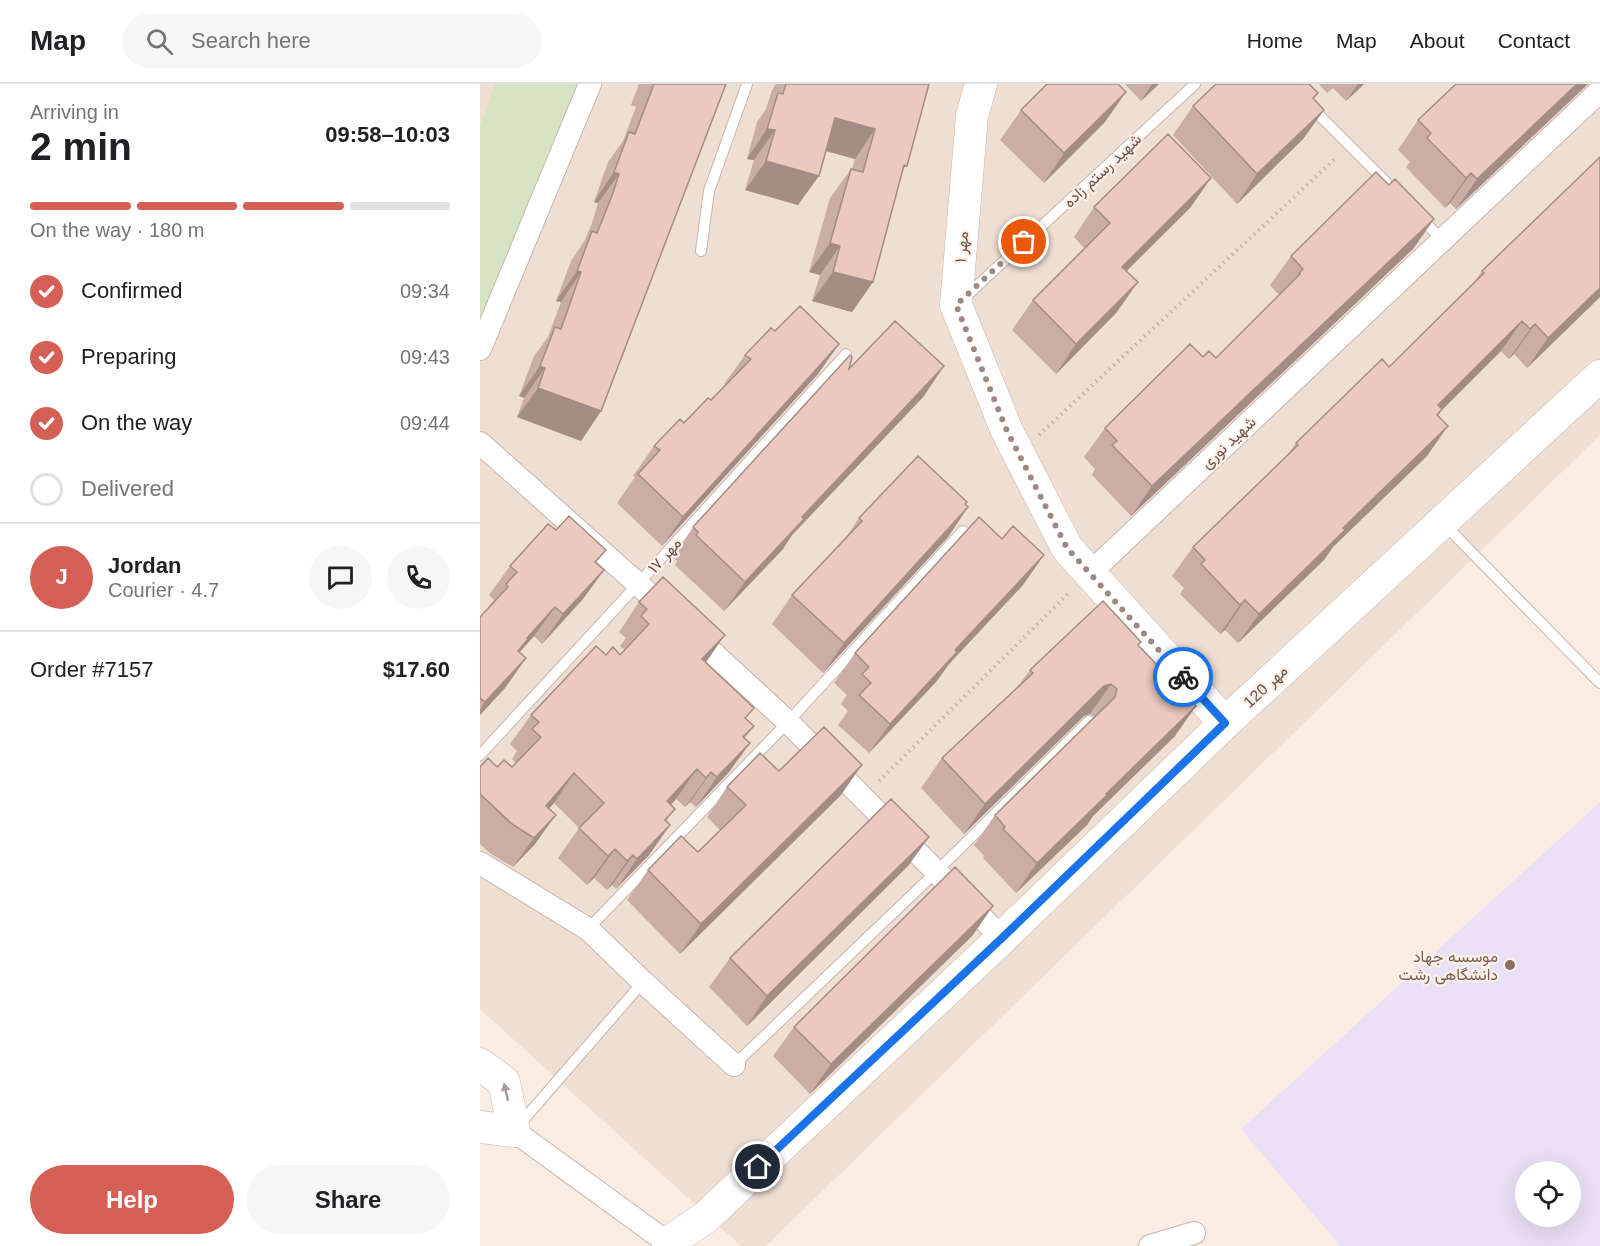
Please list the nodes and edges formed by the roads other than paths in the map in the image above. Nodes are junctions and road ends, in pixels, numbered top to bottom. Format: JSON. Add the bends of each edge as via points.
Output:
{"nodes":[{"id":1,"x":590,"y":84,"type":"edge"},
{"id":2,"x":747,"y":84,"type":"edge"},
{"id":3,"x":981,"y":84,"type":"edge"},
{"id":4,"x":1195,"y":84,"type":"edge"},
{"id":5,"x":1600,"y":91,"type":"edge"},
{"id":6,"x":1304,"y":99,"type":"edge"},
{"id":7,"x":1396,"y":193,"type":"edge"},
{"id":8,"x":1411,"y":208,"type":"edge"},
{"id":9,"x":1442,"y":240,"type":"junction"},
{"id":10,"x":701,"y":251,"type":"dead end"},
{"id":11,"x":956,"y":305,"type":"junction"},
{"id":12,"x":480,"y":349,"type":"edge"},
{"id":13,"x":846,"y":354,"type":"dead end"},
{"id":14,"x":1600,"y":376,"type":"edge"},
{"id":15,"x":480,"y":444,"type":"edge"},
{"id":16,"x":1442,"y":523,"type":"junction"},
{"id":17,"x":963,"y":531,"type":"edge"},
{"id":18,"x":1089,"y":573,"type":"junction"},
{"id":19,"x":639,"y":584,"type":"junction"},
{"id":20,"x":1600,"y":683,"type":"edge"},
{"id":21,"x":1089,"y":721,"type":"edge"},
{"id":22,"x":788,"y":722,"type":"junction"},
{"id":23,"x":1225,"y":723,"type":"junction"},
{"id":24,"x":480,"y":755,"type":"edge"},
{"id":25,"x":480,"y":863,"type":"edge"},
{"id":26,"x":936,"y":872,"type":"junction"},
{"id":27,"x":588,"y":929,"type":"junction"},
{"id":28,"x":1002,"y":938,"type":"junction"},
{"id":29,"x":643,"y":982,"type":"junction"},
{"id":30,"x":480,"y":1064,"type":"edge"},
{"id":31,"x":734,"y":1065,"type":"joint"},
{"id":32,"x":480,"y":1127,"type":"edge"},
{"id":33,"x":514,"y":1131,"type":"junction"},
{"id":34,"x":1194,"y":1233,"type":"dead end"},
{"id":35,"x":670,"y":1245,"type":"edge"},
{"id":36,"x":1150,"y":1246,"type":"edge"}],
"edges":[{"from":1,"to":12,"type":"street"},
{"from":2,"to":10,"type":"lane","via":[[709,192]]},
{"from":3,"to":11,"type":"street","name":"مهر ۱","via":[[972,116]]},
{"from":4,"to":11,"type":"lane","name":"شهید رستم زاده"},
{"from":5,"to":9,"type":"street","name":"شهید نوری"},
{"from":6,"to":7,"type":"lane"},
{"from":8,"to":9,"type":"lane"},
{"from":9,"to":18,"type":"street","name":"شهید نوری"},
{"from":11,"to":18,"type":"street","name":"مهر ۱","via":[[1007,431],[1067,548]]},
{"from":13,"to":19,"type":"lane","name":"مهر ۱۷"},
{"from":14,"to":16,"type":"street","name":"مهر 120"},
{"from":15,"to":19,"type":"street"},
{"from":16,"to":20,"type":"lane"},
{"from":16,"to":23,"type":"street","name":"مهر 120"},
{"from":17,"to":22,"type":"lane"},
{"from":18,"to":23,"type":"street","name":"مهر ۱"},
{"from":19,"to":22,"type":"street"},
{"from":19,"to":24,"type":"lane","name":"مهر ۱۷"},
{"from":21,"to":26,"type":"lane"},
{"from":22,"to":26,"type":"street"},
{"from":22,"to":27,"type":"lane"},
{"from":23,"to":28,"type":"street","name":"مهر 120"},
{"from":25,"to":27,"type":"street"},
{"from":26,"to":28,"type":"street"},
{"from":26,"to":31,"type":"lane"},
{"from":27,"to":29,"type":"street"},
{"from":28,"to":35,"type":"street","name":"مهر 120","via":[[706,1217]]},
{"from":29,"to":31,"type":"street"},
{"from":29,"to":33,"type":"lane"},
{"from":33,"to":30,"type":"street","one_way":true,"via":[[504,1082]]},
{"from":32,"to":33,"type":"street"},
{"from":33,"to":35,"type":"street"},
{"from":34,"to":36,"type":"street"}]}
